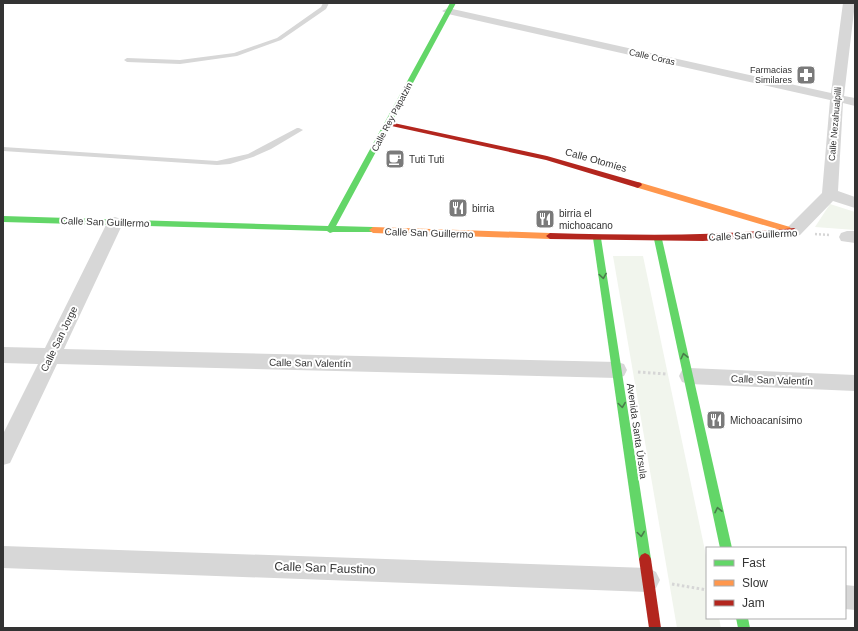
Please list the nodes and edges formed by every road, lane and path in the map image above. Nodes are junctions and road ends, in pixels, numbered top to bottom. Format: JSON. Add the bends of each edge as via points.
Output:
{"nodes":[{"id":1,"x":326,"y":3,"type":"edge"},
{"id":2,"x":849,"y":3,"type":"edge"},
{"id":3,"x":450,"y":7,"type":"edge"},
{"id":4,"x":127,"y":60,"type":"dead end"},
{"id":5,"x":837,"y":98,"type":"junction"},
{"id":6,"x":855,"y":102,"type":"edge"},
{"id":7,"x":388,"y":124,"type":"junction"},
{"id":8,"x":299,"y":130,"type":"dead end"},
{"id":9,"x":3,"y":149,"type":"edge"},
{"id":10,"x":830,"y":194,"type":"junction"},
{"id":11,"x":855,"y":203,"type":"edge"},
{"id":12,"x":3,"y":219,"type":"edge"},
{"id":13,"x":115,"y":222,"type":"junction"},
{"id":14,"x":330,"y":230,"type":"junction"},
{"id":15,"x":794,"y":231,"type":"junction"},
{"id":16,"x":851,"y":237,"type":"edge"},
{"id":17,"x":597,"y":238,"type":"junction"},
{"id":18,"x":658,"y":239,"type":"junction"},
{"id":19,"x":3,"y":355,"type":"edge"},
{"id":20,"x":51,"y":356,"type":"junction"},
{"id":21,"x":617,"y":370,"type":"junction"},
{"id":22,"x":689,"y":376,"type":"junction"},
{"id":23,"x":855,"y":383,"type":"edge"},
{"id":24,"x":3,"y":456,"type":"edge"},
{"id":25,"x":726,"y":547,"type":"edge"},
{"id":26,"x":3,"y":556,"type":"edge"},
{"id":27,"x":648,"y":580,"type":"junction"},
{"id":28,"x":706,"y":590,"type":"edge"},
{"id":29,"x":655,"y":628,"type":"edge"}],
"edges":[{"from":1,"to":4,"type":"lane","via":[[324,8],[279,39],[235,54],[180,62]]},
{"from":2,"to":5,"type":"street","name":"Calle Nezahualpilli"},
{"from":3,"to":5,"type":"street","name":"Calle Coras"},
{"from":3,"to":7,"type":"street","name":"Calle Rey Papatzin"},
{"from":5,"to":6,"type":"street","name":"Calle Coras"},
{"from":5,"to":10,"type":"street","name":"Calle Nezahualpilli"},
{"from":7,"to":14,"type":"street","name":"Calle Rey Papatzin"},
{"from":7,"to":15,"type":"street","name":"Calle Otomíes","via":[[547,158]]},
{"from":8,"to":9,"type":"lane","via":[[253,156],[238,161],[217,163]]},
{"from":10,"to":11,"type":"street"},
{"from":10,"to":15,"type":"street"},
{"from":12,"to":13,"type":"street","name":"Calle San Guillermo"},
{"from":13,"to":14,"type":"street","name":"Calle San Guillermo"},
{"from":13,"to":20,"type":"street","name":"Calle San Jorge"},
{"from":14,"to":17,"type":"street","name":"Calle San Guillermo"},
{"from":15,"to":16,"type":"path","name":"Calle San Guillermo"},
{"from":15,"to":18,"type":"street","name":"Calle San Guillermo","via":[[748,237]]},
{"from":17,"to":18,"type":"street","name":"Calle San Guillermo"},
{"from":17,"to":21,"type":"street","name":"Avenida Santa Úrsula","one_way":true},
{"from":22,"to":18,"type":"street","one_way":true},
{"from":19,"to":20,"type":"street","name":"Calle San Valentín"},
{"from":20,"to":21,"type":"street","name":"Calle San Valentín"},
{"from":20,"to":24,"type":"street","name":"Calle San Jorge"},
{"from":21,"to":22,"type":"path"},
{"from":21,"to":27,"type":"street","name":"Avenida Santa Úrsula","one_way":true},
{"from":22,"to":23,"type":"street","name":"Calle San Valentín"},
{"from":25,"to":22,"type":"street","one_way":true},
{"from":26,"to":27,"type":"street","name":"Calle San Faustino"},
{"from":27,"to":28,"type":"path"},
{"from":27,"to":29,"type":"street","name":"Avenida Santa Úrsula"}]}
